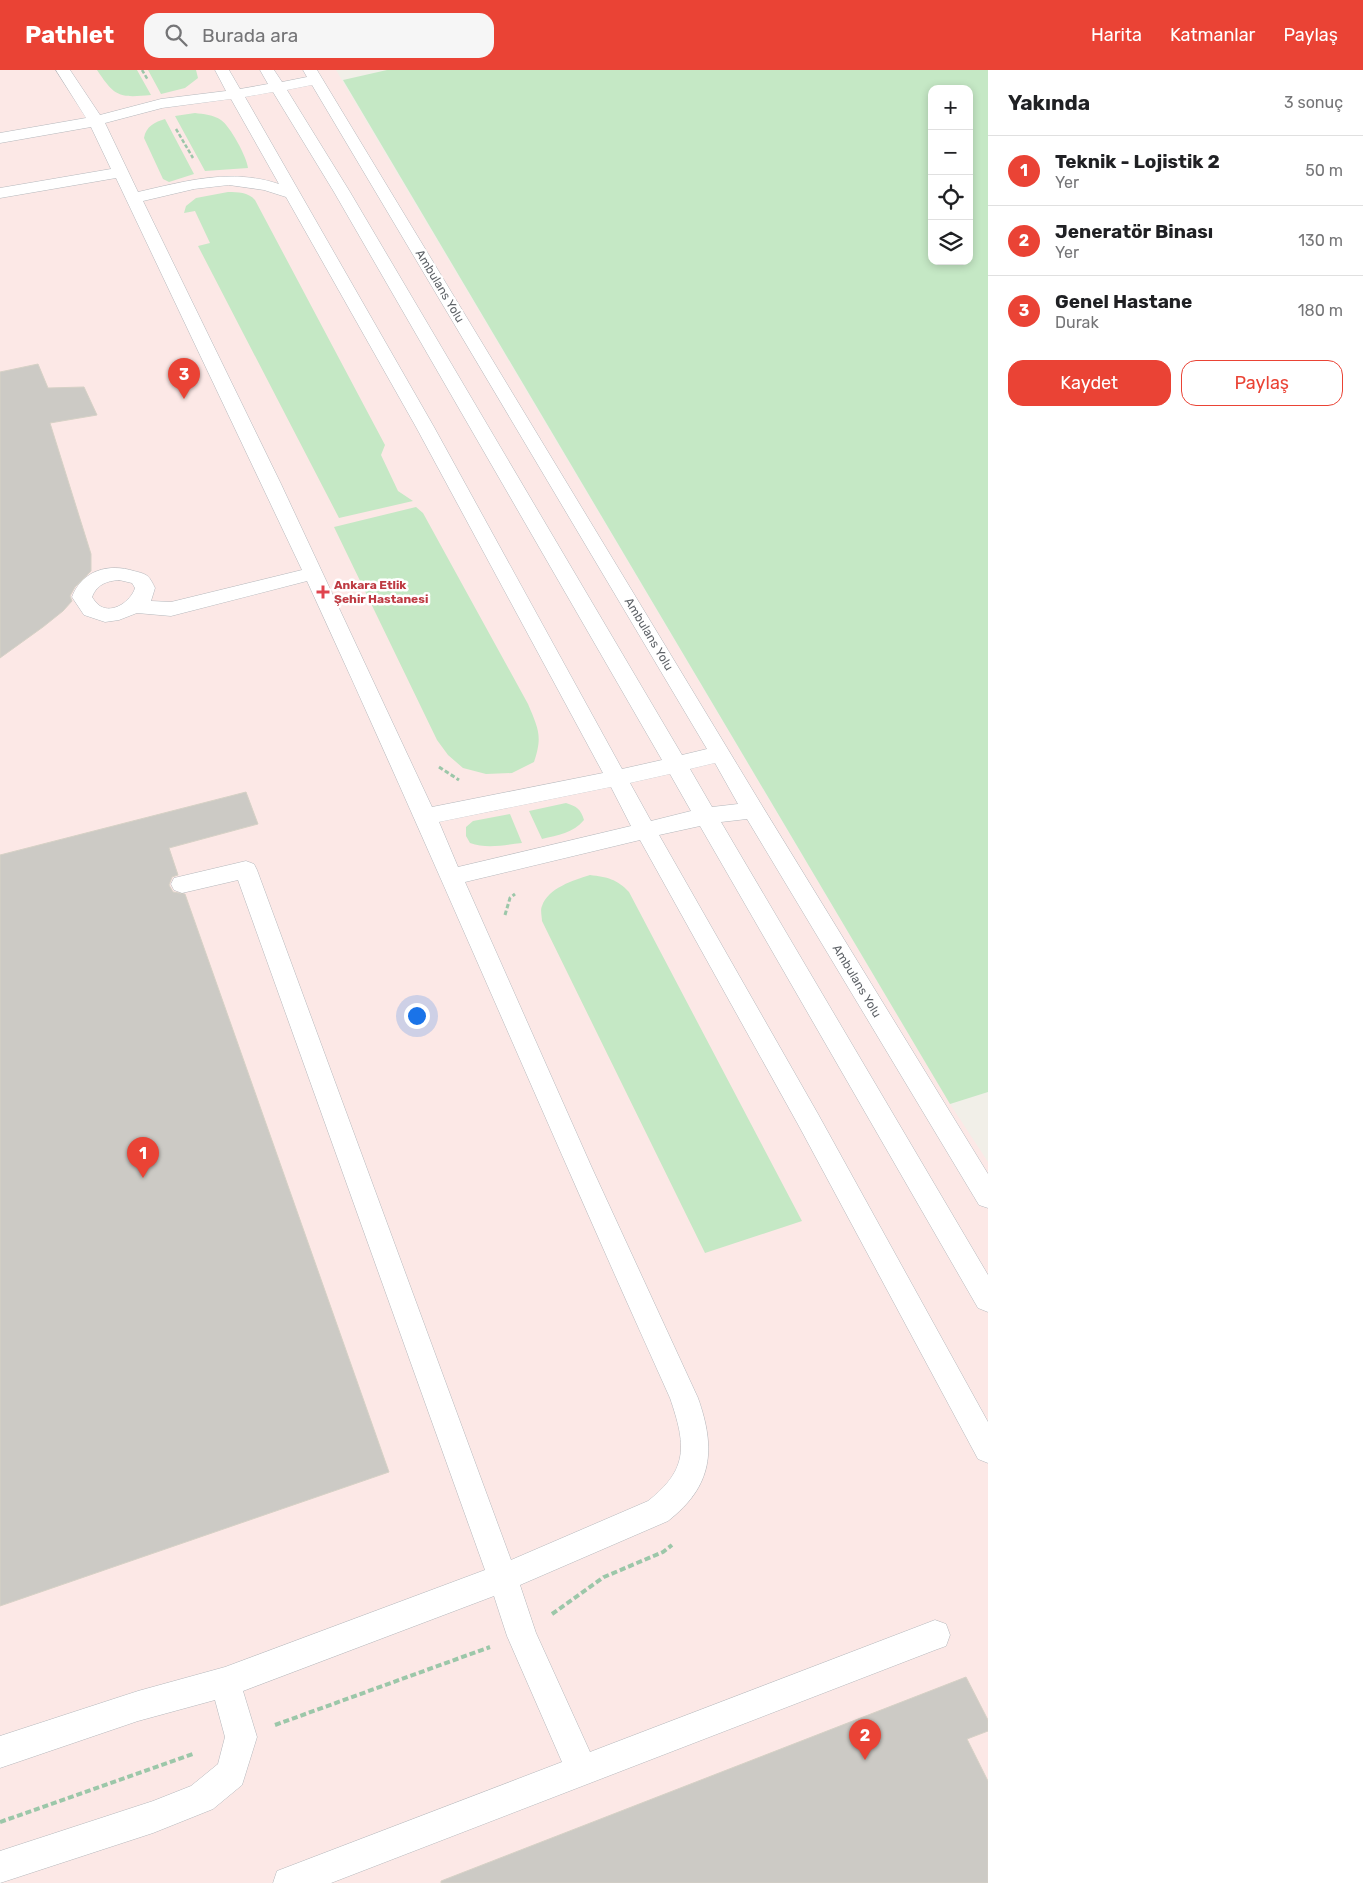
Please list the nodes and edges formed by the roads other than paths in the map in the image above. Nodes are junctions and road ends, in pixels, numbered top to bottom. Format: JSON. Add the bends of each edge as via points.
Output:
{"nodes":[{"id":1,"x":63,"y":70,"type":"edge"},
{"id":2,"x":222,"y":70,"type":"edge"},
{"id":3,"x":267,"y":70,"type":"edge"},
{"id":4,"x":313,"y":75,"type":"edge"},
{"id":5,"x":276,"y":86,"type":"junction"},
{"id":6,"x":236,"y":94,"type":"junction"},
{"id":7,"x":96,"y":121,"type":"junction"},
{"id":8,"x":0,"y":138,"type":"edge"},
{"id":9,"x":120,"y":172,"type":"junction"},
{"id":10,"x":0,"y":193,"type":"edge"},
{"id":11,"x":292,"y":194,"type":"junction"},
{"id":12,"x":133,"y":198,"type":"junction"},
{"id":13,"x":314,"y":573,"type":"junction"},
{"id":14,"x":136,"y":606,"type":"dead end"},
{"id":15,"x":721,"y":754,"type":"junction"},
{"id":16,"x":676,"y":765,"type":"junction"},
{"id":17,"x":617,"y":778,"type":"junction"},
{"id":18,"x":753,"y":810,"type":"junction"},
{"id":19,"x":706,"y":816,"type":"junction"},
{"id":20,"x":425,"y":817,"type":"junction"},
{"id":21,"x":645,"y":830,"type":"junction"},
{"id":22,"x":451,"y":877,"type":"junction"},
{"id":23,"x":182,"y":884,"type":"dead end"},
{"id":24,"x":988,"y":1197,"type":"edge"},
{"id":25,"x":988,"y":1300,"type":"edge"},
{"id":26,"x":988,"y":1450,"type":"edge"},
{"id":27,"x":503,"y":1578,"type":"junction"},
{"id":28,"x":935,"y":1635,"type":"dead end"},
{"id":29,"x":225,"y":1682,"type":"junction"},
{"id":30,"x":0,"y":1752,"type":"edge"},
{"id":31,"x":582,"y":1771,"type":"junction"},
{"id":32,"x":0,"y":1867,"type":"edge"},
{"id":33,"x":289,"y":1883,"type":"edge"}],
"edges":[{"from":1,"to":7,"type":"lane"},
{"from":2,"to":6,"type":"lane"},
{"from":3,"to":5,"type":"lane"},
{"from":4,"to":5,"type":"lane"},
{"from":4,"to":15,"type":"lane","name":"Ambulans Yolu"},
{"from":5,"to":6,"type":"lane"},
{"from":5,"to":16,"type":"lane","via":[[342,192]]},
{"from":6,"to":7,"type":"lane","via":[[160,104]]},
{"from":6,"to":11,"type":"lane"},
{"from":7,"to":8,"type":"lane"},
{"from":7,"to":9,"type":"lane"},
{"from":9,"to":10,"type":"lane"},
{"from":9,"to":12,"type":"lane"},
{"from":11,"to":12,"type":"lane","via":[[246,180],[218,179]]},
{"from":11,"to":17,"type":"lane","via":[[425,427]]},
{"from":12,"to":13,"type":"lane"},
{"from":13,"to":14,"type":"lane","via":[[170,609]]},
{"from":13,"to":20,"type":"lane"},
{"from":15,"to":16,"type":"lane"},
{"from":15,"to":18,"type":"lane","name":"Ambulans Yolu"},
{"from":16,"to":17,"type":"lane"},
{"from":16,"to":19,"type":"lane"},
{"from":17,"to":20,"type":"lane"},
{"from":17,"to":21,"type":"lane"},
{"from":18,"to":19,"type":"lane"},
{"from":18,"to":24,"type":"lane","name":"Ambulans Yolu"},
{"from":19,"to":21,"type":"lane"},
{"from":19,"to":25,"type":"lane"},
{"from":20,"to":22,"type":"lane"},
{"from":21,"to":22,"type":"lane"},
{"from":21,"to":26,"type":"lane","via":[[809,1121]]},
{"from":22,"to":27,"type":"lane","via":[[684,1398],[695,1433],[695,1455],[690,1476],[674,1500],[658,1511]]},
{"from":23,"to":27,"type":"lane","via":[[246,870]]},
{"from":27,"to":29,"type":"lane"},
{"from":27,"to":31,"type":"lane","via":[[522,1636]]},
{"from":28,"to":31,"type":"lane"},
{"from":29,"to":30,"type":"lane","via":[[138,1706]]},
{"from":29,"to":32,"type":"lane","via":[[240,1737],[231,1774],[202,1798]]},
{"from":31,"to":33,"type":"lane"}]}
